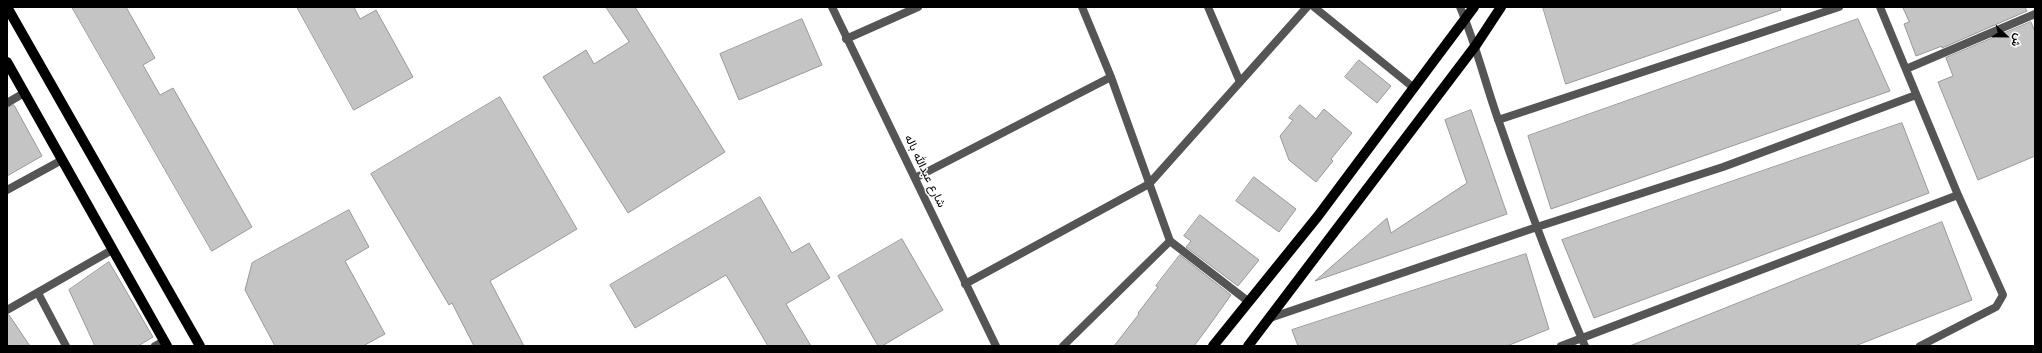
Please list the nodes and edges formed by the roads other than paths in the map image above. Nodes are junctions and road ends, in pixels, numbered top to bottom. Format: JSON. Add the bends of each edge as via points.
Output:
{"nodes":[{"id":1,"x":7,"y":7,"type":"edge"},
{"id":2,"x":832,"y":7,"type":"edge"},
{"id":3,"x":918,"y":7,"type":"edge"},
{"id":4,"x":1082,"y":7,"type":"edge"},
{"id":5,"x":1208,"y":7,"type":"edge"},
{"id":6,"x":1307,"y":7,"type":"edge"},
{"id":7,"x":1314,"y":7,"type":"edge"},
{"id":8,"x":1460,"y":7,"type":"edge"},
{"id":9,"x":1474,"y":7,"type":"edge"},
{"id":10,"x":1501,"y":7,"type":"edge"},
{"id":11,"x":1839,"y":7,"type":"edge"},
{"id":12,"x":1880,"y":7,"type":"edge"},
{"id":13,"x":2035,"y":14,"type":"edge"},
{"id":14,"x":1465,"y":20,"type":"junction"},
{"id":15,"x":846,"y":39,"type":"junction"},
{"id":16,"x":1476,"y":44,"type":"junction"},
{"id":17,"x":7,"y":62,"type":"edge"},
{"id":18,"x":1906,"y":69,"type":"junction"},
{"id":19,"x":1111,"y":77,"type":"junction"},
{"id":20,"x":1240,"y":82,"type":"junction"},
{"id":21,"x":1414,"y":88,"type":"junction"},
{"id":22,"x":24,"y":93,"type":"junction"},
{"id":23,"x":1916,"y":94,"type":"junction"},
{"id":24,"x":7,"y":103,"type":"edge"},
{"id":25,"x":1498,"y":120,"type":"junction"},
{"id":26,"x":62,"y":160,"type":"junction"},
{"id":27,"x":915,"y":178,"type":"junction"},
{"id":28,"x":1148,"y":184,"type":"junction"},
{"id":29,"x":7,"y":190,"type":"edge"},
{"id":30,"x":1958,"y":195,"type":"junction"},
{"id":31,"x":1537,"y":227,"type":"junction"},
{"id":32,"x":1170,"y":241,"type":"junction"},
{"id":33,"x":112,"y":250,"type":"junction"},
{"id":34,"x":965,"y":284,"type":"junction"},
{"id":35,"x":38,"y":293,"type":"junction"},
{"id":36,"x":1249,"y":302,"type":"junction"},
{"id":37,"x":7,"y":310,"type":"edge"},
{"id":38,"x":1270,"y":318,"type":"junction"},
{"id":39,"x":1583,"y":342,"type":"edge"},
{"id":40,"x":162,"y":344,"type":"edge"},
{"id":41,"x":66,"y":346,"type":"edge"},
{"id":42,"x":200,"y":346,"type":"edge"},
{"id":43,"x":996,"y":346,"type":"edge"},
{"id":44,"x":1063,"y":346,"type":"edge"},
{"id":45,"x":1213,"y":346,"type":"edge"},
{"id":46,"x":1248,"y":346,"type":"edge"},
{"id":47,"x":1561,"y":346,"type":"edge"},
{"id":48,"x":1920,"y":346,"type":"edge"}],
"edges":[{"from":1,"to":42,"type":"main road"},
{"from":2,"to":15,"type":"street","name":"شارع عبدالله باله"},
{"from":3,"to":15,"type":"street"},
{"from":4,"to":19,"type":"street"},
{"from":5,"to":20,"type":"street"},
{"from":6,"to":20,"type":"street"},
{"from":7,"to":21,"type":"street"},
{"from":8,"to":14,"type":"street"},
{"from":9,"to":14,"type":"main road"},
{"from":10,"to":16,"type":"main road"},
{"from":11,"to":25,"type":"street"},
{"from":12,"to":18,"type":"street"},
{"from":13,"to":18,"type":"street"},
{"from":14,"to":16,"type":"street"},
{"from":14,"to":21,"type":"main road"},
{"from":15,"to":27,"type":"street","name":"شارع عبدالله باله"},
{"from":16,"to":25,"type":"street"},
{"from":16,"to":38,"type":"main road"},
{"from":17,"to":22,"type":"main road"},
{"from":18,"to":23,"type":"street"},
{"from":19,"to":27,"type":"street"},
{"from":19,"to":28,"type":"street"},
{"from":20,"to":28,"type":"street"},
{"from":21,"to":36,"type":"main road","via":[[1318,216]]},
{"from":22,"to":24,"type":"street"},
{"from":22,"to":26,"type":"main road"},
{"from":23,"to":30,"type":"street"},
{"from":23,"to":31,"type":"street","via":[[1723,167]]},
{"from":25,"to":31,"type":"street"},
{"from":26,"to":29,"type":"street"},
{"from":26,"to":33,"type":"main road"},
{"from":27,"to":34,"type":"street","name":"شارع عبدالله باله"},
{"from":28,"to":32,"type":"street"},
{"from":28,"to":34,"type":"street"},
{"from":30,"to":39,"type":"street"},
{"from":30,"to":48,"type":"street","via":[[2003,295],[1996,307]]},
{"from":31,"to":38,"type":"street"},
{"from":31,"to":39,"type":"street"},
{"from":32,"to":36,"type":"street"},
{"from":32,"to":44,"type":"street"},
{"from":33,"to":35,"type":"street"},
{"from":33,"to":40,"type":"main road"},
{"from":34,"to":43,"type":"street","name":"شارع عبدالله باله"},
{"from":35,"to":37,"type":"street"},
{"from":35,"to":41,"type":"street"},
{"from":36,"to":45,"type":"main road"},
{"from":38,"to":46,"type":"main road"},
{"from":39,"to":47,"type":"street"}]}
